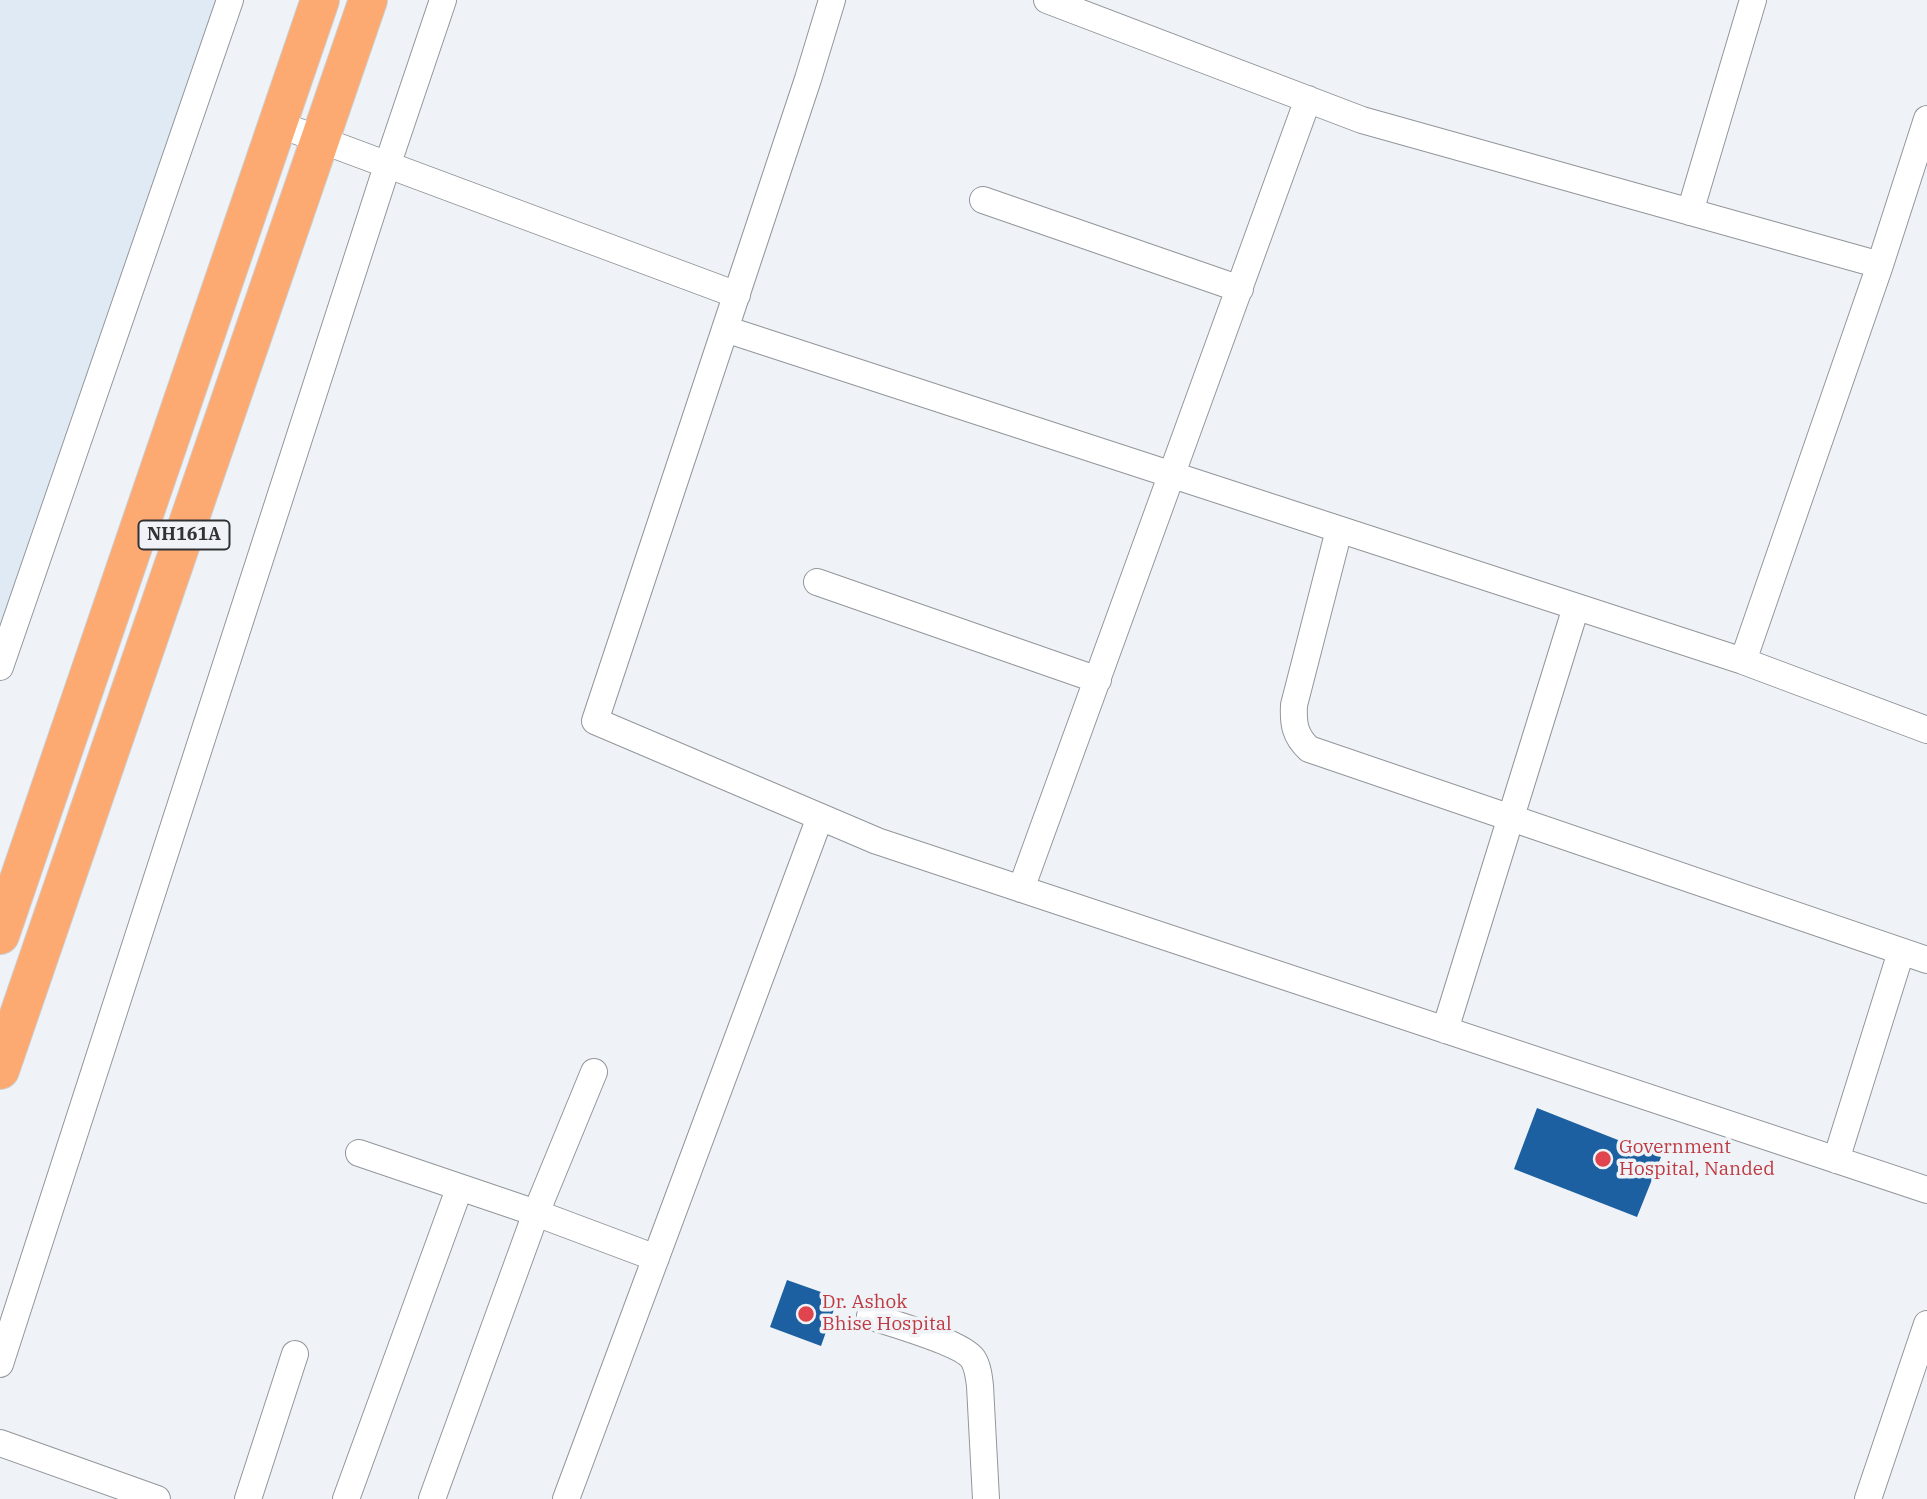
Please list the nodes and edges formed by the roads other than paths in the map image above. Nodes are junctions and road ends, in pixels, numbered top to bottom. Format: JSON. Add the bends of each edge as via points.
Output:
{"nodes":[{"id":1,"x":230,"y":0,"type":"edge"},
{"id":2,"x":320,"y":0,"type":"edge"},
{"id":3,"x":368,"y":0,"type":"edge"},
{"id":4,"x":443,"y":0,"type":"edge"},
{"id":5,"x":832,"y":0,"type":"edge"},
{"id":6,"x":1753,"y":0,"type":"edge"},
{"id":7,"x":1055,"y":1,"type":"edge"},
{"id":8,"x":1308,"y":99,"type":"junction"},
{"id":9,"x":1927,"y":119,"type":"edge"},
{"id":10,"x":278,"y":124,"type":"junction"},
{"id":11,"x":319,"y":141,"type":"junction"},
{"id":12,"x":387,"y":166,"type":"junction"},
{"id":13,"x":983,"y":200,"type":"dead end"},
{"id":14,"x":1690,"y":212,"type":"junction"},
{"id":15,"x":1880,"y":265,"type":"junction"},
{"id":16,"x":1240,"y":289,"type":"junction"},
{"id":17,"x":737,"y":295,"type":"junction"},
{"id":18,"x":725,"y":329,"type":"junction"},
{"id":19,"x":1172,"y":475,"type":"junction"},
{"id":20,"x":1339,"y":530,"type":"junction"},
{"id":21,"x":817,"y":582,"type":"dead end"},
{"id":22,"x":1576,"y":607,"type":"junction"},
{"id":23,"x":1743,"y":661,"type":"junction"},
{"id":24,"x":0,"y":667,"type":"edge"},
{"id":25,"x":1098,"y":680,"type":"junction"},
{"id":26,"x":1927,"y":730,"type":"edge"},
{"id":27,"x":820,"y":817,"type":"junction"},
{"id":28,"x":1511,"y":818,"type":"junction"},
{"id":29,"x":1021,"y":889,"type":"junction"},
{"id":30,"x":0,"y":935,"type":"edge"},
{"id":31,"x":1901,"y":951,"type":"junction"},
{"id":32,"x":1927,"y":960,"type":"edge"},
{"id":33,"x":1445,"y":1030,"type":"junction"},
{"id":34,"x":0,"y":1070,"type":"edge"},
{"id":35,"x":594,"y":1072,"type":"dead end"},
{"id":36,"x":359,"y":1153,"type":"dead end"},
{"id":37,"x":1836,"y":1160,"type":"junction"},
{"id":38,"x":460,"y":1189,"type":"junction"},
{"id":39,"x":1927,"y":1190,"type":"edge"},
{"id":40,"x":536,"y":1213,"type":"junction"},
{"id":41,"x":656,"y":1258,"type":"junction"},
{"id":42,"x":870,"y":1316,"type":"dead end"},
{"id":43,"x":1927,"y":1324,"type":"edge"},
{"id":44,"x":295,"y":1354,"type":"dead end"},
{"id":45,"x":0,"y":1364,"type":"edge"},
{"id":46,"x":0,"y":1443,"type":"edge"},
{"id":47,"x":157,"y":1499,"type":"edge"},
{"id":48,"x":248,"y":1499,"type":"edge"},
{"id":49,"x":345,"y":1499,"type":"edge"},
{"id":50,"x":432,"y":1499,"type":"edge"},
{"id":51,"x":566,"y":1499,"type":"edge"},
{"id":52,"x":986,"y":1499,"type":"edge"},
{"id":53,"x":1868,"y":1499,"type":"edge"}],
"edges":[{"from":1,"to":24,"type":"street"},
{"from":2,"to":10,"type":"highway","number":"NH161A"},
{"from":3,"to":11,"type":"highway","number":"NH161A"},
{"from":4,"to":12,"type":"street"},
{"from":5,"to":17,"type":"street"},
{"from":6,"to":14,"type":"street"},
{"from":7,"to":8,"type":"street"},
{"from":8,"to":14,"type":"street","via":[[1362,120]]},
{"from":8,"to":16,"type":"street"},
{"from":9,"to":15,"type":"street"},
{"from":10,"to":11,"type":"street"},
{"from":10,"to":30,"type":"highway","number":"NH161A"},
{"from":11,"to":12,"type":"street"},
{"from":11,"to":34,"type":"highway","number":"NH161A"},
{"from":12,"to":17,"type":"street"},
{"from":12,"to":45,"type":"street"},
{"from":13,"to":16,"type":"street"},
{"from":14,"to":15,"type":"street"},
{"from":15,"to":23,"type":"street"},
{"from":16,"to":19,"type":"street"},
{"from":17,"to":18,"type":"street"},
{"from":18,"to":19,"type":"street"},
{"from":18,"to":27,"type":"street","via":[[594,721]]},
{"from":19,"to":20,"type":"street"},
{"from":19,"to":25,"type":"street"},
{"from":20,"to":22,"type":"street"},
{"from":20,"to":28,"type":"street","via":[[1294,705],[1298,738],[1309,749]]},
{"from":21,"to":25,"type":"street"},
{"from":22,"to":23,"type":"street"},
{"from":22,"to":28,"type":"street"},
{"from":23,"to":26,"type":"street"},
{"from":25,"to":29,"type":"street"},
{"from":27,"to":29,"type":"street"},
{"from":27,"to":41,"type":"street"},
{"from":28,"to":31,"type":"street"},
{"from":28,"to":33,"type":"street"},
{"from":29,"to":33,"type":"street"},
{"from":31,"to":32,"type":"street"},
{"from":31,"to":37,"type":"street"},
{"from":33,"to":37,"type":"street"},
{"from":35,"to":40,"type":"street"},
{"from":36,"to":38,"type":"street"},
{"from":37,"to":39,"type":"street"},
{"from":38,"to":40,"type":"street"},
{"from":38,"to":49,"type":"street"},
{"from":40,"to":41,"type":"street"},
{"from":40,"to":50,"type":"street"},
{"from":41,"to":51,"type":"street"},
{"from":42,"to":52,"type":"street","via":[[960,1348],[972,1358],[980,1386]]},
{"from":43,"to":53,"type":"street"},
{"from":44,"to":48,"type":"street"},
{"from":46,"to":47,"type":"street"}]}
